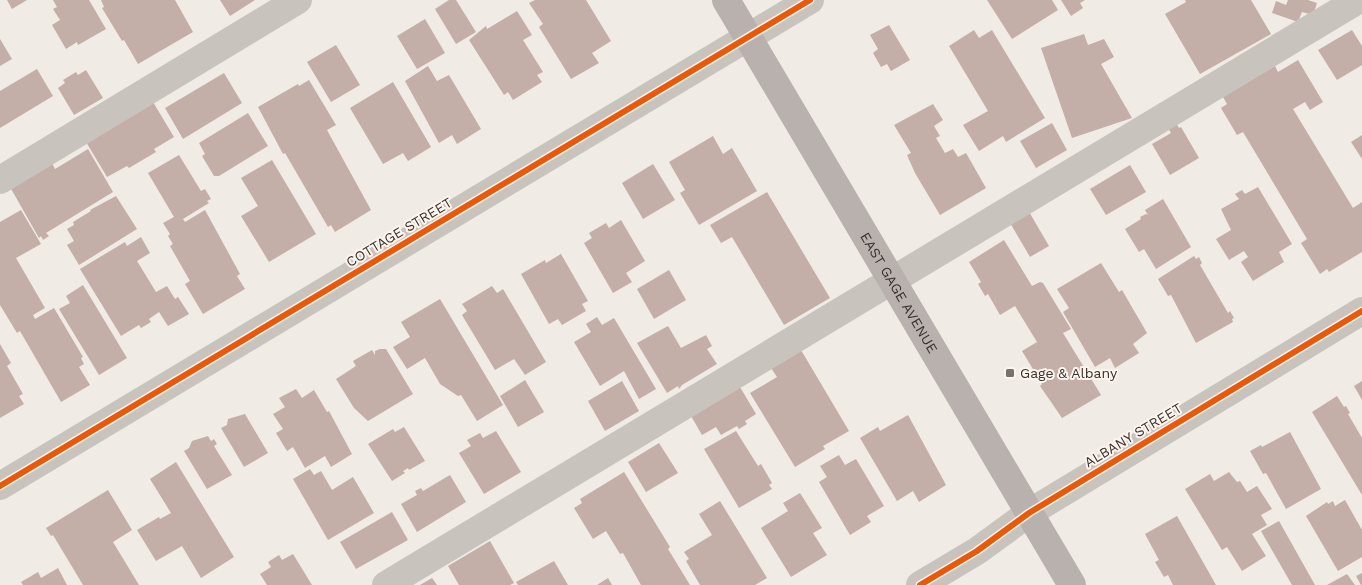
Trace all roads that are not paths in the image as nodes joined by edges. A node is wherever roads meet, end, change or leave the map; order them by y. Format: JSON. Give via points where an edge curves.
{"nodes":[{"id":1,"x":298,"y":0,"type":"edge"},
{"id":2,"x":726,"y":0,"type":"edge"},
{"id":3,"x":810,"y":0,"type":"edge"},
{"id":4,"x":1358,"y":0,"type":"edge"},
{"id":5,"x":749,"y":37,"type":"junction"},
{"id":6,"x":0,"y":180,"type":"edge"},
{"id":7,"x":892,"y":281,"type":"junction"},
{"id":8,"x":1362,"y":311,"type":"edge"},
{"id":9,"x":0,"y":486,"type":"edge"},
{"id":10,"x":1029,"y":513,"type":"junction"},
{"id":11,"x":386,"y":585,"type":"edge"},
{"id":12,"x":920,"y":585,"type":"edge"},
{"id":13,"x":1072,"y":585,"type":"edge"}],
"edges":[{"from":1,"to":6,"type":"street"},
{"from":2,"to":5,"type":"main road","name":"EAST GAGE AVENUE"},
{"from":3,"to":5,"type":"street","name":"COTTAGE STREET"},
{"from":4,"to":7,"type":"street"},
{"from":5,"to":7,"type":"main road","name":"EAST GAGE AVENUE"},
{"from":5,"to":9,"type":"street","name":"COTTAGE STREET"},
{"from":7,"to":10,"type":"main road","name":"EAST GAGE AVENUE"},
{"from":7,"to":11,"type":"street"},
{"from":8,"to":10,"type":"street","name":"ALBANY STREET"},
{"from":10,"to":12,"type":"street","name":"ALBANY STREET","via":[[977,551]]},
{"from":10,"to":13,"type":"main road","name":"EAST GAGE AVENUE"}]}
